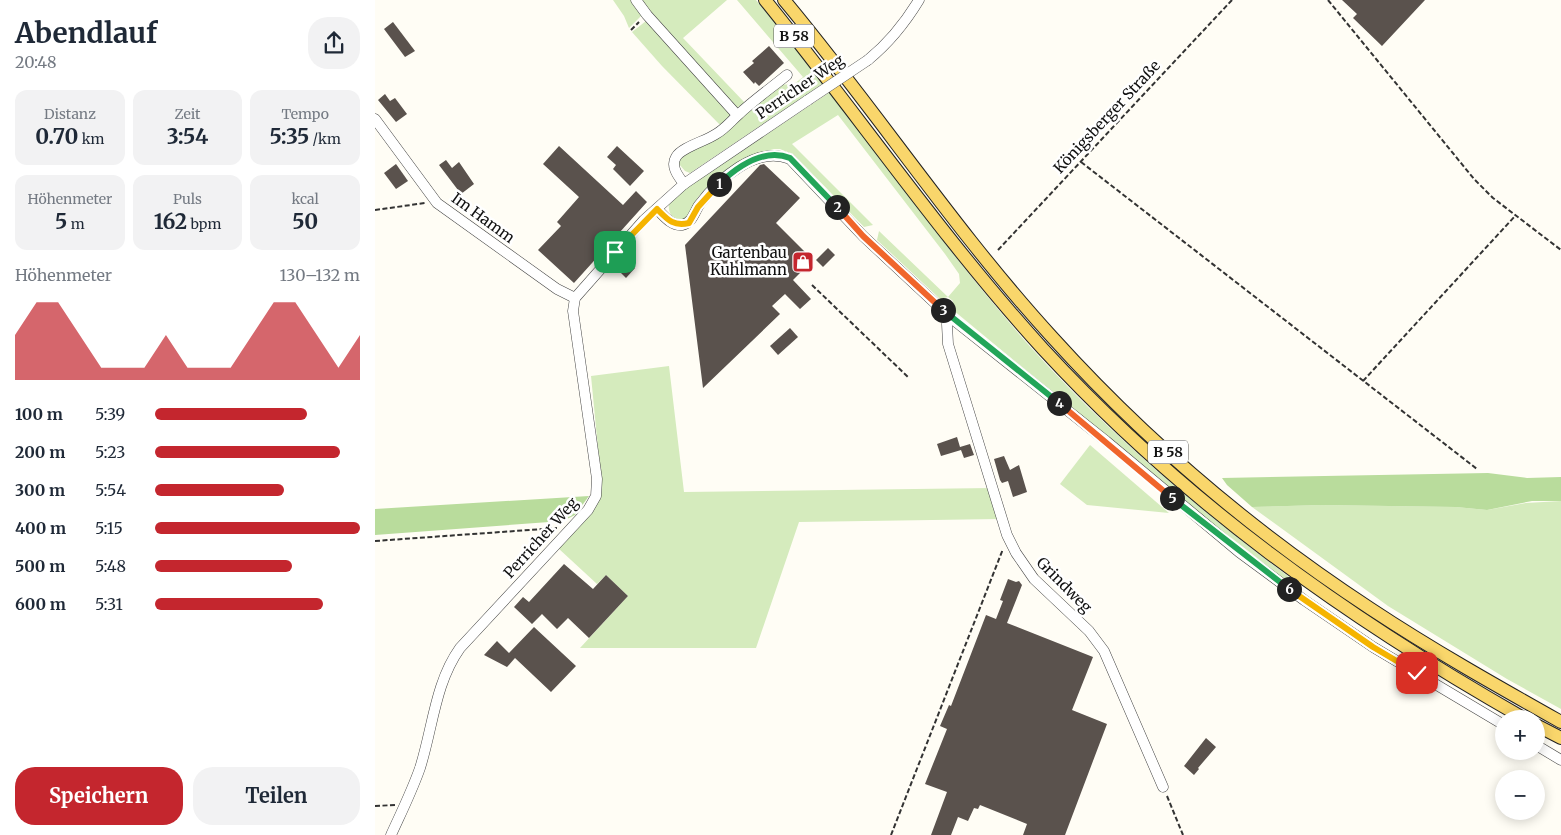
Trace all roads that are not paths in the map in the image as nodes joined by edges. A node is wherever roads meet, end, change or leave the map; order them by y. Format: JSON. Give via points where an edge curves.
{"nodes":[{"id":1,"x":636,"y":0,"type":"edge"},
{"id":2,"x":765,"y":0,"type":"edge"},
{"id":3,"x":784,"y":0,"type":"edge"},
{"id":4,"x":919,"y":0,"type":"edge"},
{"id":5,"x":787,"y":75,"type":"dead end"},
{"id":6,"x":737,"y":115,"type":"junction"},
{"id":7,"x":375,"y":119,"type":"edge"},
{"id":8,"x":684,"y":184,"type":"junction"},
{"id":9,"x":657,"y":209,"type":"junction"},
{"id":10,"x":575,"y":298,"type":"junction"},
{"id":11,"x":951,"y":318,"type":"junction"},
{"id":12,"x":1510,"y":710,"type":"edge"},
{"id":13,"x":1495,"y":720,"type":"edge"},
{"id":14,"x":1561,"y":722,"type":"edge"},
{"id":15,"x":1545,"y":730,"type":"edge"},
{"id":16,"x":1561,"y":738,"type":"edge"},
{"id":17,"x":1545,"y":750,"type":"edge"},
{"id":18,"x":1561,"y":760,"type":"edge"},
{"id":19,"x":1163,"y":787,"type":"road end"},
{"id":20,"x":391,"y":835,"type":"edge"}],
"edges":[{"from":1,"to":6,"type":"street","name":"Perricher Weg"},
{"from":2,"to":12,"type":"main road","number":"B 58","via":[[971,265],[1043,348],[1108,415],[1201,499],[1285,566],[1397,643]]},
{"from":3,"to":14,"type":"main road","number":"B 58","via":[[993,270],[1053,338],[1157,442],[1208,488],[1340,588],[1444,656]]},
{"from":4,"to":8,"type":"street","name":"Perricher Weg","bridge":true,"via":[[891,39],[868,60]]},
{"from":5,"to":6,"type":"street","name":"Perricher Weg"},
{"from":6,"to":8,"type":"street","name":"Perricher Weg","via":[[724,129],[683,150],[676,157],[673,164]]},
{"from":7,"to":10,"type":"street","name":"Im Hamm","via":[[437,203],[557,289]]},
{"from":8,"to":9,"type":"street","name":"Perricher Weg"},
{"from":9,"to":10,"type":"street","name":"Perricher Weg"},
{"from":9,"to":11,"type":"street","via":[[671,222],[689,223],[698,207],[723,180],[758,158],[780,154],[790,158],[863,236]]},
{"from":10,"to":20,"type":"street","name":"Perricher Weg","via":[[573,311],[597,479],[596,496],[588,510],[451,660],[419,769]]},
{"from":11,"to":13,"type":"street","via":[[1271,576],[1373,647]]},
{"from":11,"to":19,"type":"street","name":"Grindweg","via":[[947,324],[948,344],[1007,535],[1034,579],[1104,651]]},
{"from":15,"to":16,"type":"main road"},
{"from":17,"to":18,"type":"street"}]}
